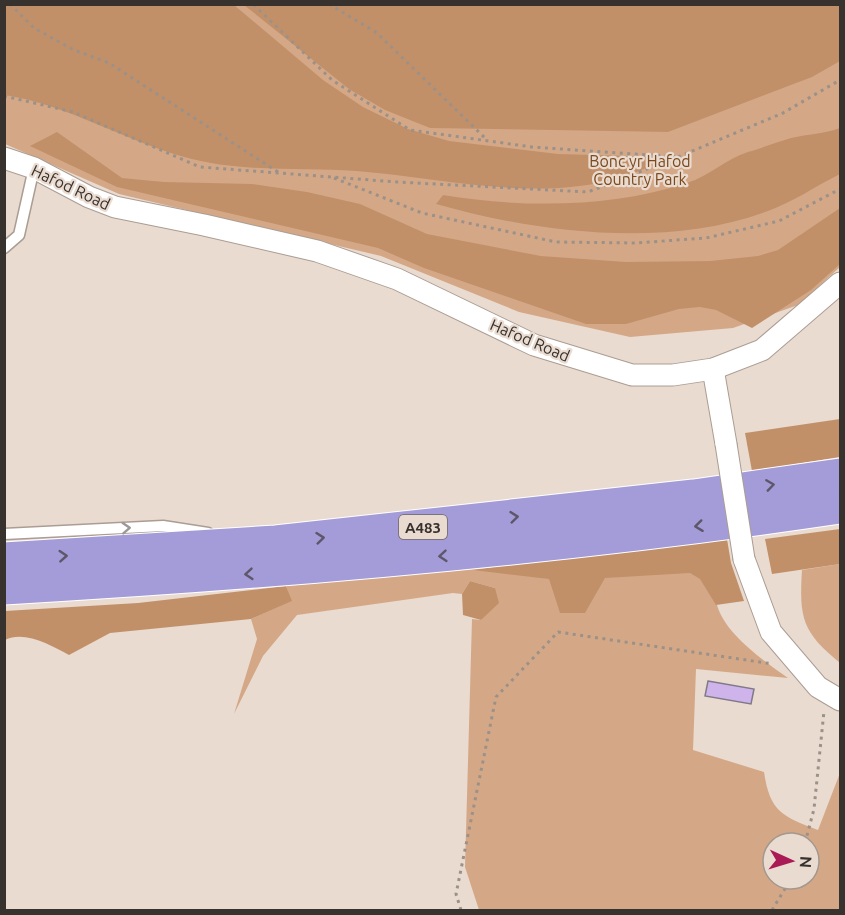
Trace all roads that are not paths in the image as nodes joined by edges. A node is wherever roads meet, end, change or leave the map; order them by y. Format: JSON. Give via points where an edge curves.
{"nodes":[{"id":1,"x":4,"y":158,"type":"edge"},
{"id":2,"x":34,"y":168,"type":"junction"},
{"id":3,"x":4,"y":248,"type":"edge"},
{"id":4,"x":840,"y":283,"type":"edge"},
{"id":5,"x":713,"y":369,"type":"junction"},
{"id":6,"x":840,"y":475,"type":"edge"},
{"id":7,"x":840,"y":507,"type":"edge"},
{"id":8,"x":4,"y":534,"type":"edge"},
{"id":9,"x":276,"y":542,"type":"junction"},
{"id":10,"x":4,"y":559,"type":"edge"},
{"id":11,"x":4,"y":588,"type":"edge"},
{"id":12,"x":833,"y":696,"type":"edge"}],
"edges":[{"from":1,"to":2,"type":"street","name":"Hafod Road"},
{"from":2,"to":3,"type":"lane","via":[[19,235]]},
{"from":2,"to":5,"type":"street","name":"Hafod Road","via":[[115,207],[317,251],[377,272],[534,345],[584,362],[632,375],[673,375]]},
{"from":4,"to":5,"type":"street","name":"Hafod Road","via":[[762,350]]},
{"from":5,"to":12,"type":"street","bridge":true,"via":[[744,559],[771,632],[818,687]]},
{"from":9,"to":6,"type":"highway","number":"A483","one_way":true,"via":[[683,498]]},
{"from":7,"to":11,"type":"highway","number":"A483","one_way":true,"via":[[528,548],[234,575]]},
{"from":8,"to":9,"type":"lane","one_way":true,"via":[[163,526]]},
{"from":10,"to":9,"type":"highway","number":"A483","one_way":true}]}
